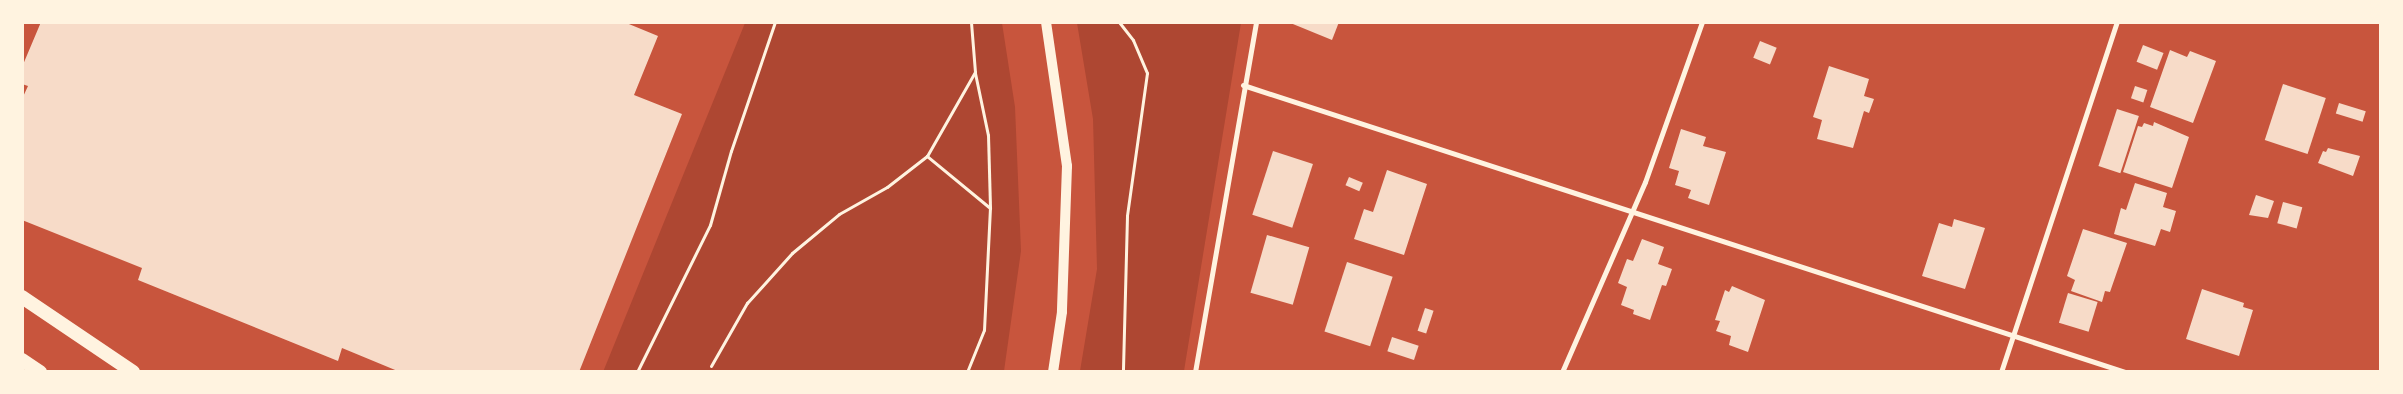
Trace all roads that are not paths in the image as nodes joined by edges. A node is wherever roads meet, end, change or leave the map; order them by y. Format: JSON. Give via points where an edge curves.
{"nodes":[{"id":1,"x":1046,"y":22,"type":"edge"},
{"id":2,"x":1256,"y":22,"type":"edge"},
{"id":3,"x":1702,"y":22,"type":"edge"},
{"id":4,"x":2117,"y":22,"type":"edge"},
{"id":5,"x":1243,"y":85,"type":"junction"},
{"id":6,"x":1633,"y":212,"type":"junction"},
{"id":7,"x":22,"y":297,"type":"edge"},
{"id":8,"x":2013,"y":334,"type":"junction"},
{"id":9,"x":22,"y":360,"type":"edge"},
{"id":10,"x":40,"y":372,"type":"edge"},
{"id":11,"x":134,"y":372,"type":"edge"},
{"id":12,"x":1054,"y":372,"type":"edge"},
{"id":13,"x":1194,"y":372,"type":"edge"},
{"id":14,"x":1562,"y":372,"type":"edge"},
{"id":15,"x":2001,"y":372,"type":"edge"},
{"id":16,"x":2125,"y":372,"type":"edge"}],
"edges":[{"from":1,"to":12,"type":"main road","via":[[1067,166],[1062,312]]},
{"from":2,"to":5,"type":"street"},
{"from":3,"to":6,"type":"street"},
{"from":4,"to":8,"type":"street"},
{"from":5,"to":6,"type":"street"},
{"from":5,"to":13,"type":"street"},
{"from":6,"to":8,"type":"street"},
{"from":6,"to":14,"type":"street"},
{"from":7,"to":11,"type":"highway"},
{"from":8,"to":15,"type":"street"},
{"from":8,"to":16,"type":"street"},
{"from":9,"to":10,"type":"highway"}]}
